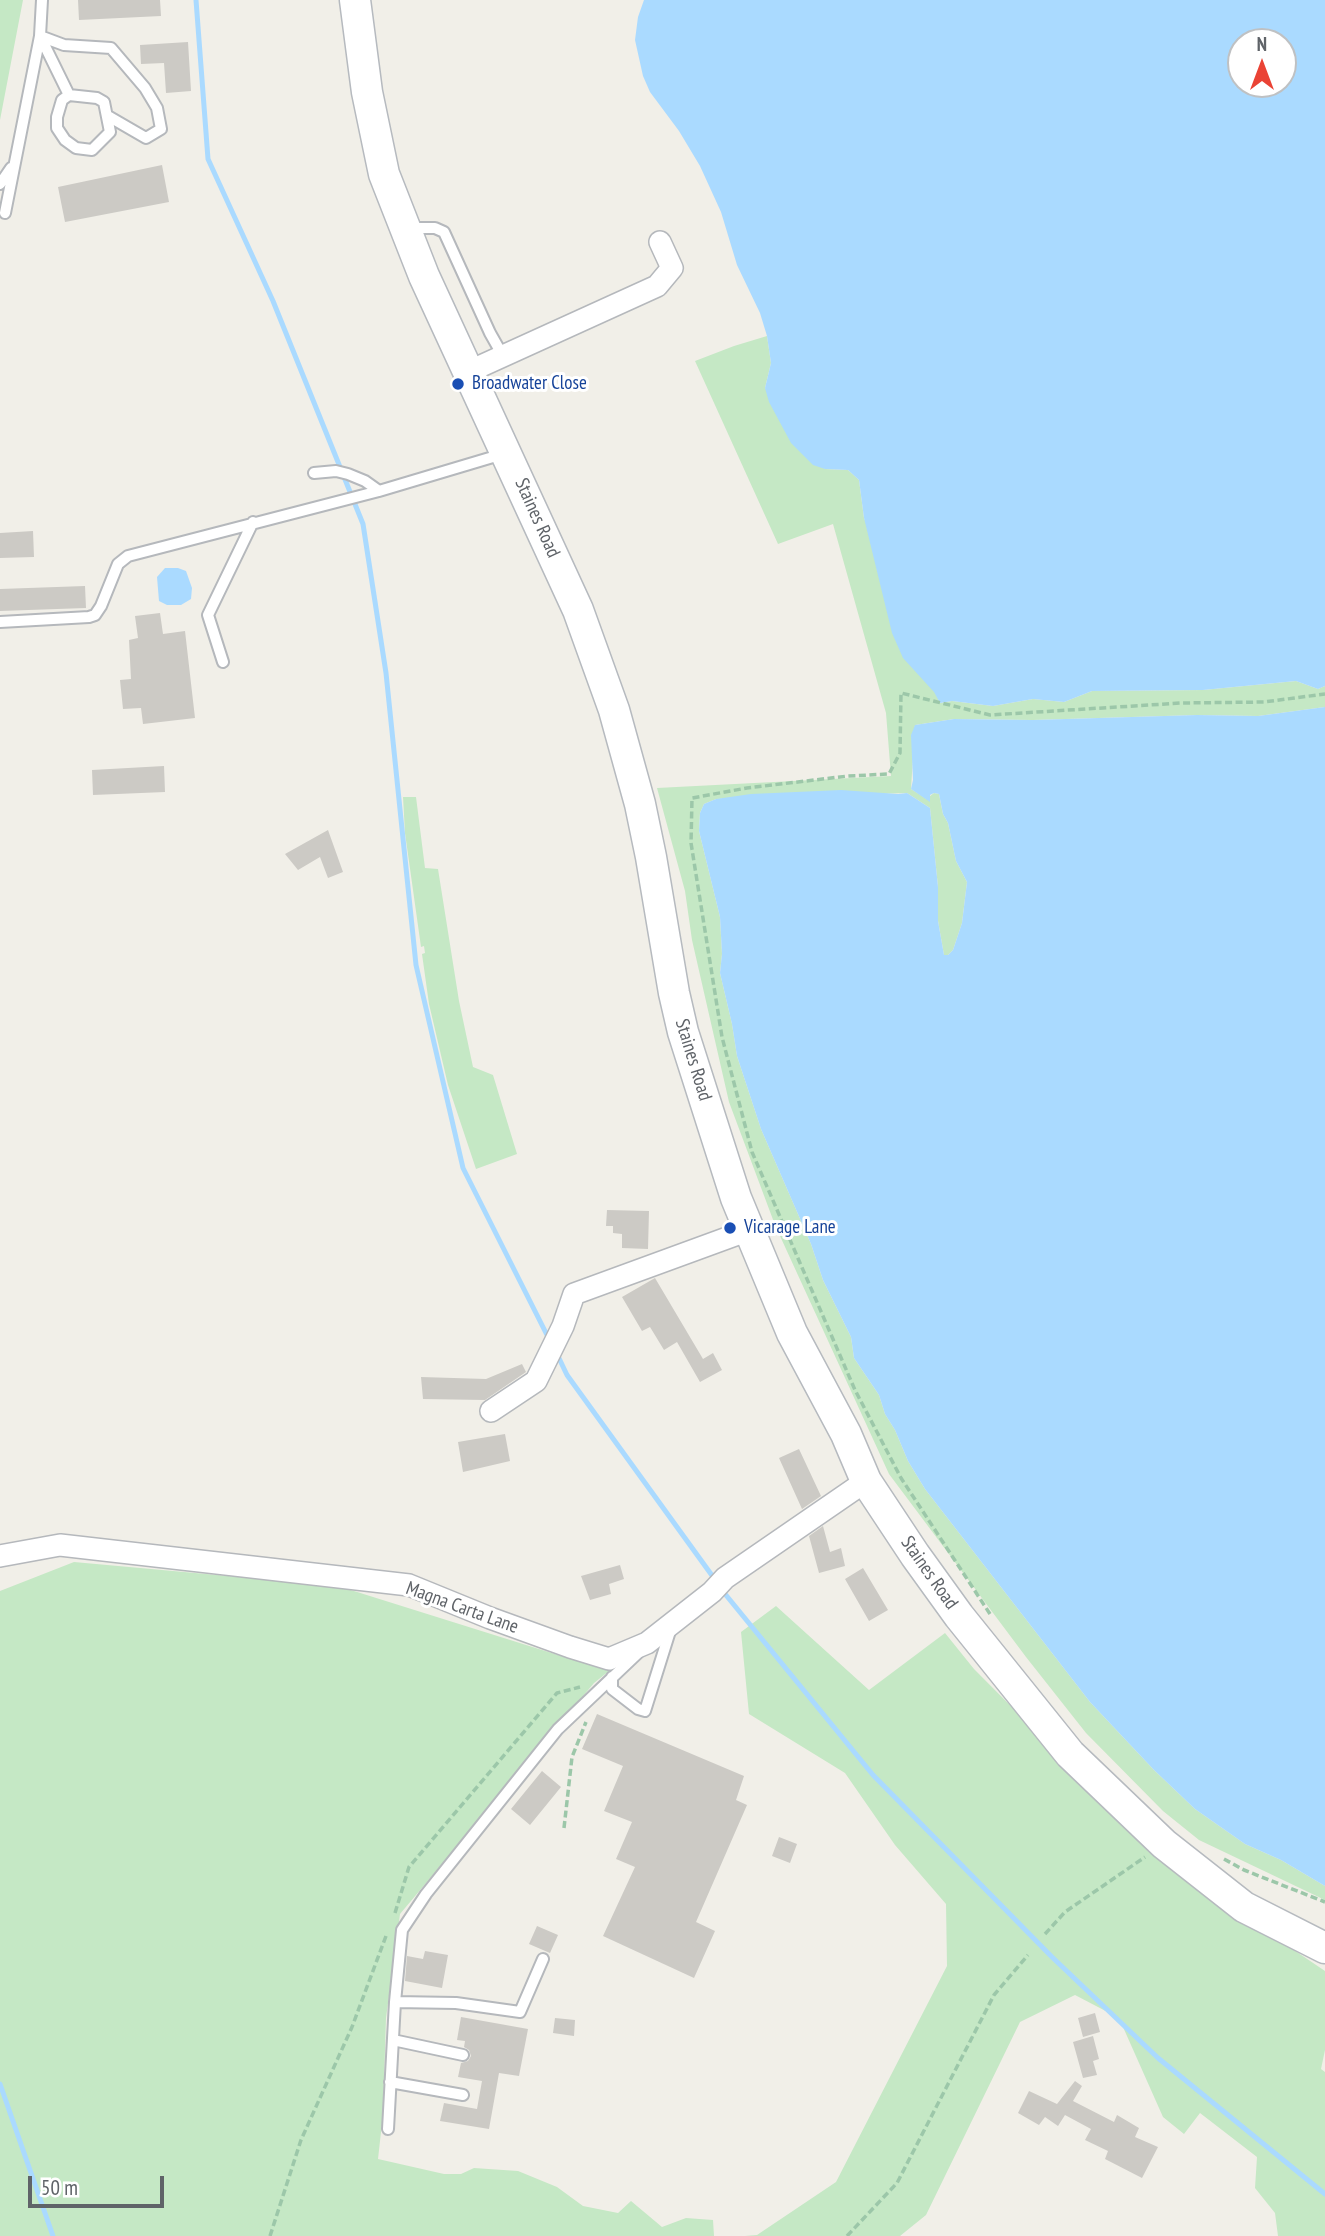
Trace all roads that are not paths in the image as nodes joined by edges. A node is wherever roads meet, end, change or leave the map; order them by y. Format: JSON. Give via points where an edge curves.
{"nodes":[{"id":1,"x":42,"y":0,"type":"edge"},
{"id":2,"x":355,"y":0,"type":"edge"},
{"id":3,"x":40,"y":36,"type":"junction"},
{"id":4,"x":69,"y":94,"type":"junction"},
{"id":5,"x":108,"y":116,"type":"junction"},
{"id":6,"x":15,"y":163,"type":"junction"},
{"id":7,"x":0,"y":184,"type":"edge"},
{"id":8,"x":5,"y":213,"type":"dead end"},
{"id":9,"x":405,"y":228,"type":"junction"},
{"id":10,"x":660,"y":242,"type":"dead end"},
{"id":11,"x":503,"y":356,"type":"junction"},
{"id":12,"x":470,"y":371,"type":"junction"},
{"id":13,"x":508,"y":452,"type":"junction"},
{"id":14,"x":314,"y":473,"type":"dead end"},
{"id":15,"x":379,"y":491,"type":"junction"},
{"id":16,"x":253,"y":522,"type":"junction"},
{"id":17,"x":0,"y":622,"type":"edge"},
{"id":18,"x":223,"y":663,"type":"dead end"},
{"id":19,"x":749,"y":1230,"type":"junction"},
{"id":20,"x":491,"y":1411,"type":"dead end"},
{"id":21,"x":866,"y":1480,"type":"junction"},
{"id":22,"x":0,"y":1556,"type":"edge"},
{"id":23,"x":673,"y":1622,"type":"junction"},
{"id":24,"x":647,"y":1643,"type":"junction"},
{"id":25,"x":612,"y":1677,"type":"junction"},
{"id":26,"x":1325,"y":1948,"type":"edge"},
{"id":27,"x":543,"y":1959,"type":"dead end"},
{"id":28,"x":395,"y":2002,"type":"junction"},
{"id":29,"x":393,"y":2040,"type":"junction"},
{"id":30,"x":463,"y":2055,"type":"dead end"},
{"id":31,"x":390,"y":2081,"type":"junction"},
{"id":32,"x":463,"y":2095,"type":"dead end"},
{"id":33,"x":388,"y":2129,"type":"dead end"}],
"edges":[{"from":1,"to":3,"type":"lane"},
{"from":2,"to":9,"type":"main road","name":"Staines Road","via":[[384,174]]},
{"from":3,"to":4,"type":"lane"},
{"from":3,"to":5,"type":"lane","via":[[64,45],[111,48],[151,98],[161,129],[146,138]]},
{"from":3,"to":6,"type":"lane"},
{"from":4,"to":5,"type":"lane","via":[[97,98],[104,102]]},
{"from":4,"to":5,"type":"lane","via":[[62,100],[57,128],[76,148],[92,150],[100,143],[110,132]]},
{"from":6,"to":7,"type":"lane"},
{"from":6,"to":8,"type":"lane"},
{"from":9,"to":11,"type":"lane","via":[[435,228],[444,233]]},
{"from":9,"to":12,"type":"main road","name":"Staines Road"},
{"from":10,"to":11,"type":"street","via":[[672,268],[657,286]]},
{"from":11,"to":12,"type":"street"},
{"from":12,"to":13,"type":"main road","name":"Staines Road"},
{"from":13,"to":15,"type":"lane"},
{"from":13,"to":19,"type":"main road","name":"Staines Road","via":[[578,610],[614,710],[646,831],[683,1032]]},
{"from":14,"to":15,"type":"lane","via":[[348,474]]},
{"from":15,"to":16,"type":"lane"},
{"from":16,"to":17,"type":"lane","via":[[123,558],[95,615]]},
{"from":16,"to":18,"type":"lane","via":[[208,615]]},
{"from":19,"to":20,"type":"street","via":[[574,1294],[536,1381]]},
{"from":19,"to":21,"type":"main road","name":"Staines Road","via":[[792,1333]]},
{"from":21,"to":23,"type":"street","name":"Magna Carta Lane"},
{"from":21,"to":26,"type":"main road","name":"Staines Road","via":[[959,1616],[1070,1754],[1164,1843],[1244,1907]]},
{"from":22,"to":24,"type":"street","name":"Magna Carta Lane","via":[[60,1545],[409,1585],[609,1659]]},
{"from":23,"to":24,"type":"street","name":"Magna Carta Lane"},
{"from":23,"to":25,"type":"lane","via":[[645,1711],[612,1689]]},
{"from":24,"to":25,"type":"lane"},
{"from":25,"to":28,"type":"lane","via":[[558,1730],[420,1903],[402,1930]]},
{"from":27,"to":28,"type":"lane","via":[[520,2012],[456,2003]]},
{"from":28,"to":29,"type":"lane"},
{"from":29,"to":30,"type":"lane"},
{"from":29,"to":31,"type":"lane"},
{"from":31,"to":32,"type":"lane"},
{"from":31,"to":33,"type":"lane"}]}
